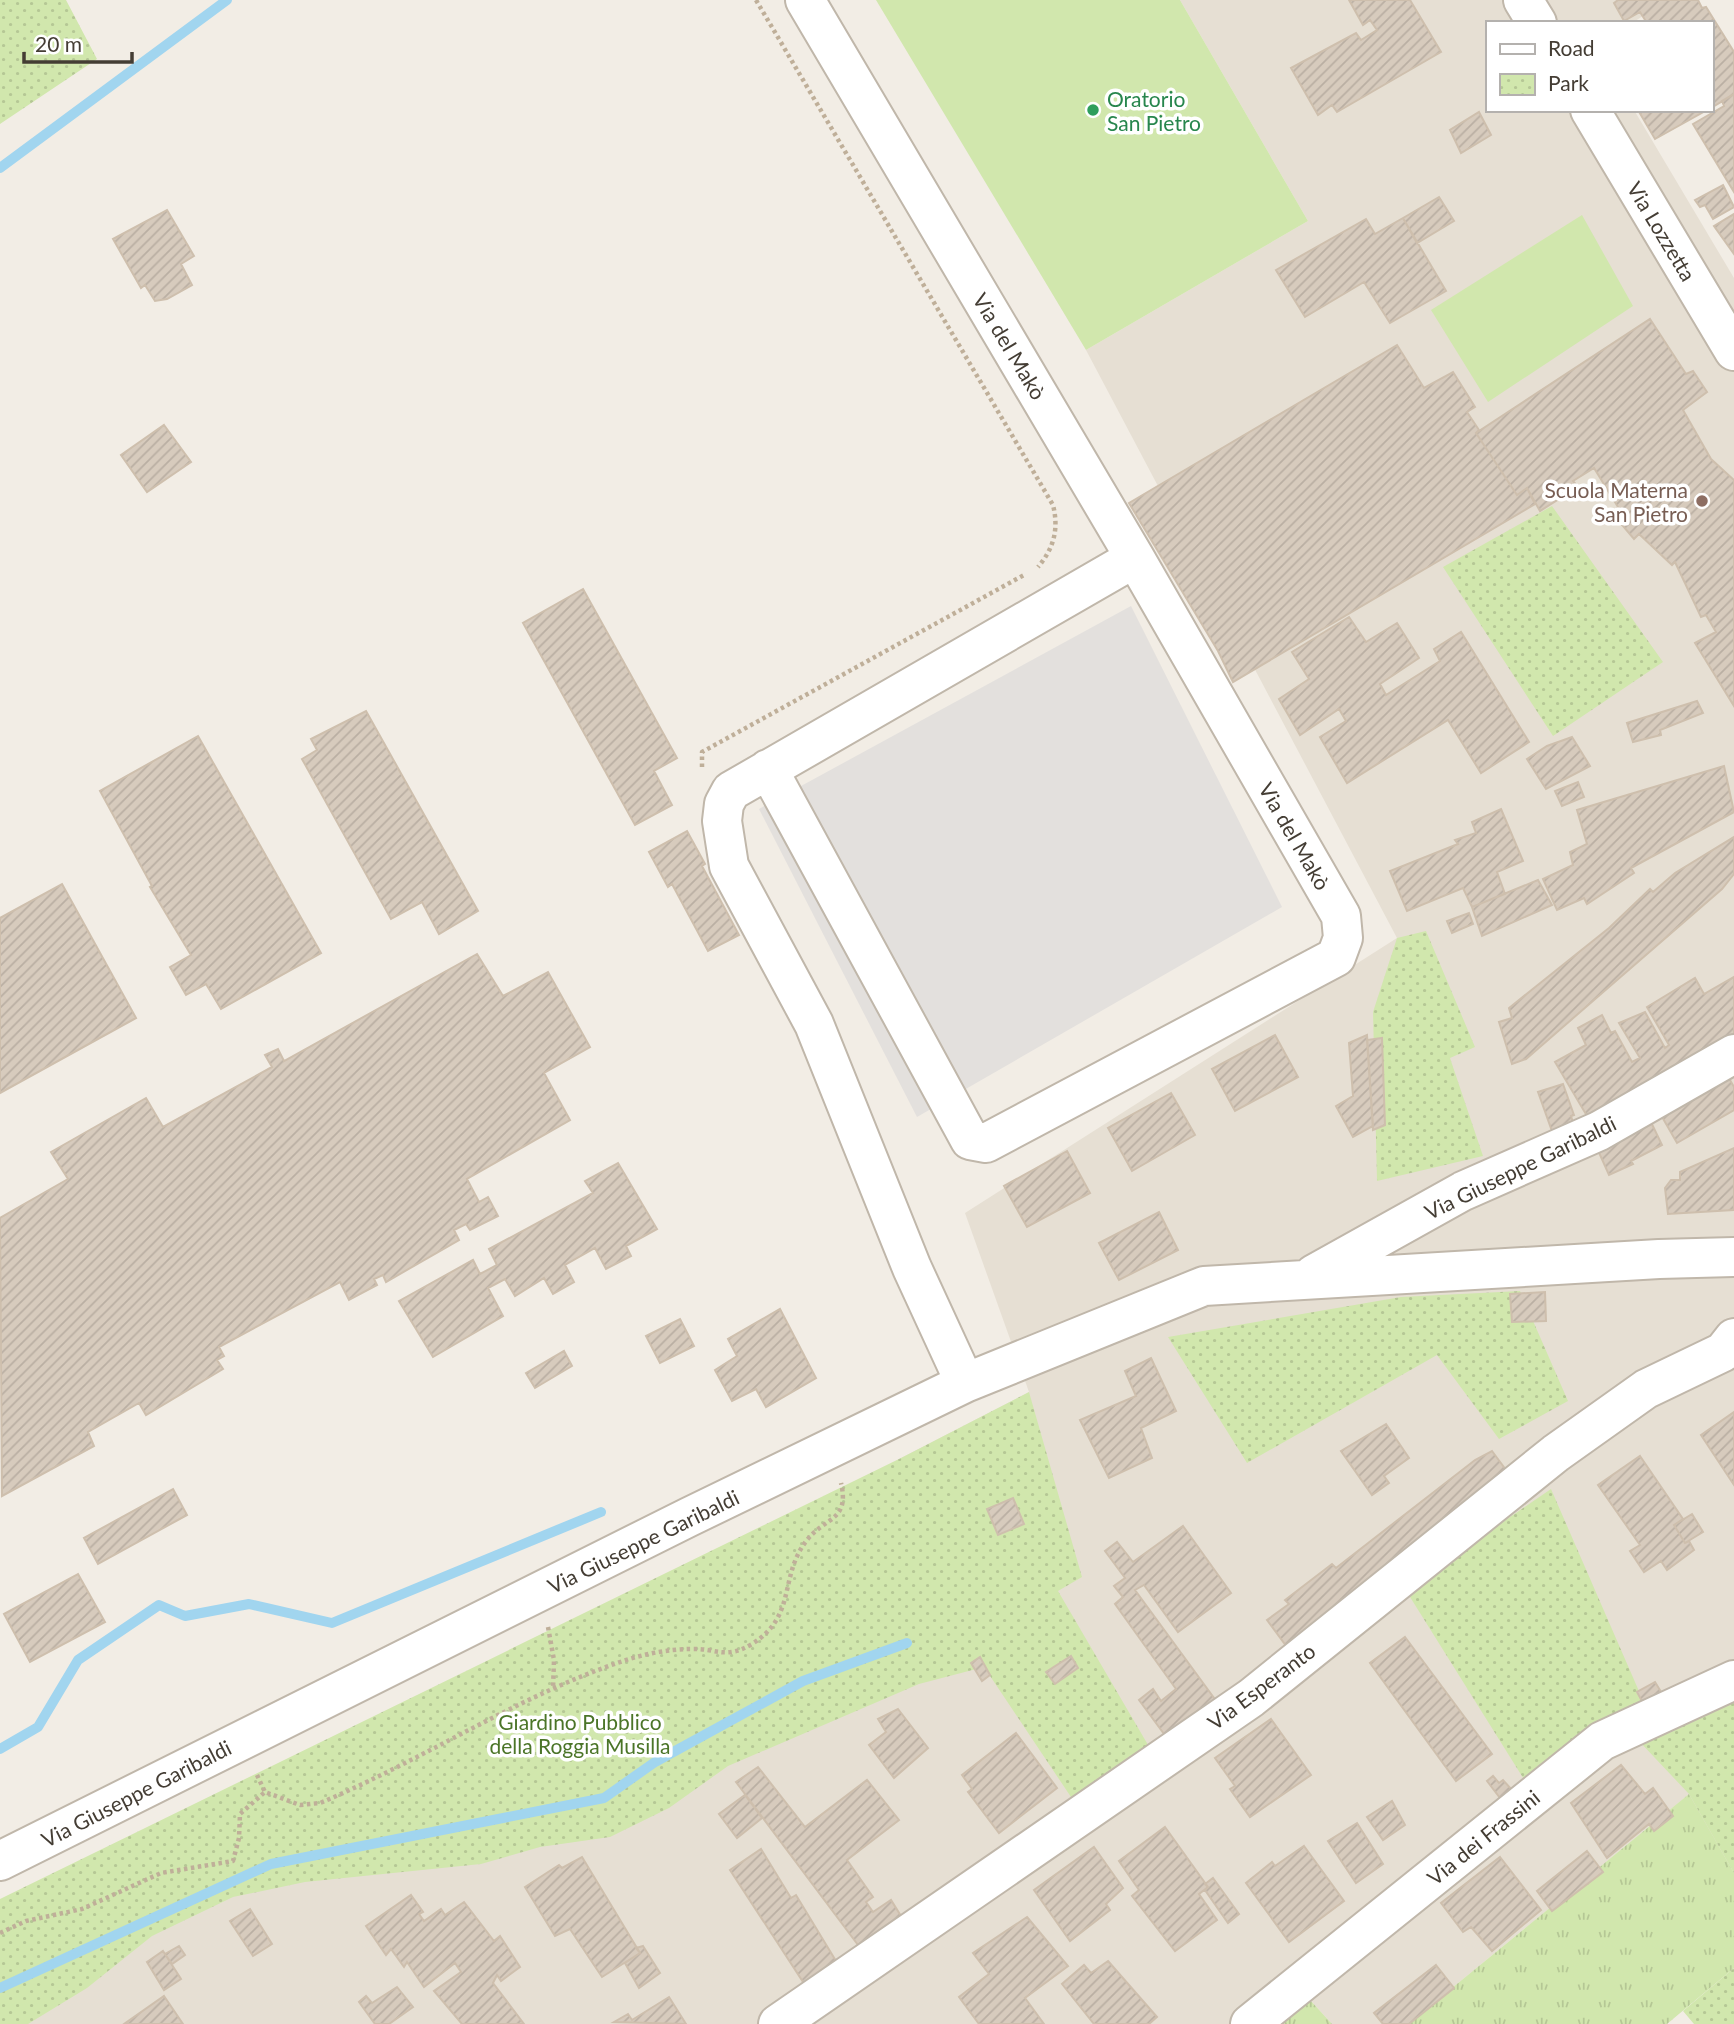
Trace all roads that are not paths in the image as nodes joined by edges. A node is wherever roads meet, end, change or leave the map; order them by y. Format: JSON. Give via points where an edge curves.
{"nodes":[{"id":1,"x":805,"y":0,"type":"edge"},
{"id":2,"x":1523,"y":0,"type":"edge"},
{"id":3,"x":1536,"y":21,"type":"edge"},
{"id":4,"x":1591,"y":112,"type":"edge"},
{"id":5,"x":1734,"y":351,"type":"edge"},
{"id":6,"x":1135,"y":558,"type":"junction"},
{"id":7,"x":768,"y":769,"type":"junction"},
{"id":8,"x":1734,"y":1054,"type":"edge"},
{"id":9,"x":1734,"y":1257,"type":"edge"},
{"id":10,"x":1306,"y":1279,"type":"junction"},
{"id":11,"x":1734,"y":1338,"type":"edge"},
{"id":12,"x":965,"y":1383,"type":"junction"},
{"id":13,"x":1734,"y":1681,"type":"edge"},
{"id":14,"x":0,"y":1861,"type":"edge"},
{"id":15,"x":778,"y":2024,"type":"edge"},
{"id":16,"x":1250,"y":2024,"type":"edge"}],
"edges":[{"from":1,"to":6,"type":"street","name":"Via del Makò"},
{"from":2,"to":3,"type":"street"},
{"from":4,"to":5,"type":"street","name":"Via Lozzetta"},
{"from":6,"to":7,"type":"street"},
{"from":6,"to":7,"type":"street","name":"Via del Makò","via":[[1340,916],[1343,938],[1336,957],[986,1143],[970,1140]]},
{"from":7,"to":12,"type":"street","via":[[731,791],[724,804],[729,866],[814,1024],[912,1268]]},
{"from":8,"to":10,"type":"street","name":"Via Giuseppe Garibaldi","via":[[1600,1131],[1462,1191]]},
{"from":9,"to":10,"type":"street","name":"Via Giuseppe Garibaldi"},
{"from":10,"to":12,"type":"street","name":"Via Giuseppe Garibaldi","via":[[1204,1286]]},
{"from":11,"to":15,"type":"street","name":"Via Esperanto","via":[[1723,1352],[1646,1390],[1556,1453],[1251,1698]]},
{"from":12,"to":14,"type":"street","name":"Via Giuseppe Garibaldi"},
{"from":13,"to":16,"type":"street","name":"Via dei Frassini","via":[[1602,1741]]}]}
